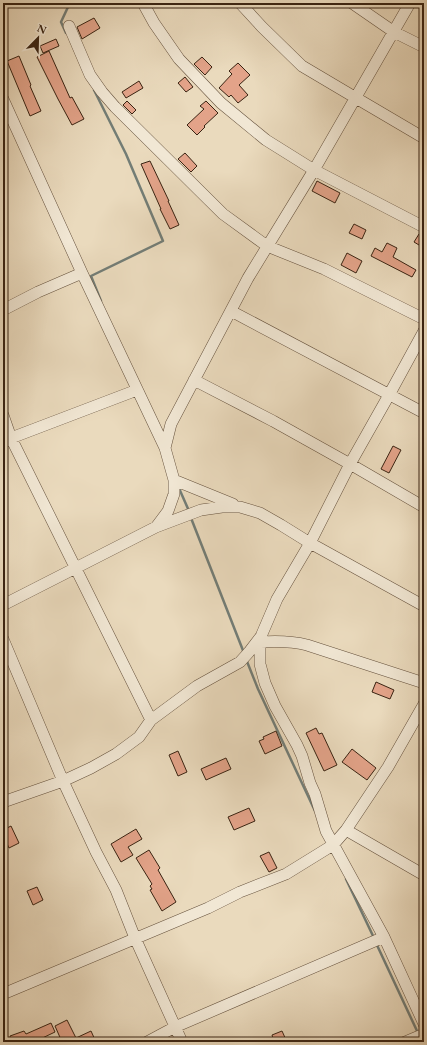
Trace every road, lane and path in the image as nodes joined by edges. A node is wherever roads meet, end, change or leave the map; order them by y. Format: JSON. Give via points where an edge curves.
{"nodes":[{"id":1,"x":143,"y":3,"type":"edge"},
{"id":2,"x":240,"y":3,"type":"edge"},
{"id":3,"x":352,"y":3,"type":"edge"},
{"id":4,"x":410,"y":3,"type":"edge"},
{"id":5,"x":69,"y":26,"type":"dead end"},
{"id":6,"x":394,"y":32,"type":"junction"},
{"id":7,"x":424,"y":47,"type":"edge"},
{"id":8,"x":356,"y":98,"type":"junction"},
{"id":9,"x":3,"y":99,"type":"edge"},
{"id":10,"x":424,"y":138,"type":"edge"},
{"id":11,"x":314,"y":170,"type":"junction"},
{"id":12,"x":424,"y":227,"type":"edge"},
{"id":13,"x":267,"y":246,"type":"junction"},
{"id":14,"x":82,"y":273,"type":"junction"},
{"id":15,"x":3,"y":310,"type":"edge"},
{"id":16,"x":231,"y":311,"type":"junction"},
{"id":17,"x":424,"y":319,"type":"edge"},
{"id":18,"x":424,"y":330,"type":"edge"},
{"id":19,"x":194,"y":380,"type":"junction"},
{"id":20,"x":137,"y":390,"type":"junction"},
{"id":21,"x":389,"y":395,"type":"junction"},
{"id":22,"x":424,"y":413,"type":"edge"},
{"id":23,"x":3,"y":415,"type":"edge"},
{"id":24,"x":7,"y":441,"type":"edge"},
{"id":25,"x":165,"y":448,"type":"junction"},
{"id":26,"x":350,"y":464,"type":"junction"},
{"id":27,"x":174,"y":480,"type":"junction"},
{"id":28,"x":240,"y":507,"type":"junction"},
{"id":29,"x":424,"y":507,"type":"edge"},
{"id":30,"x":156,"y":527,"type":"junction"},
{"id":31,"x":310,"y":543,"type":"junction"},
{"id":32,"x":76,"y":568,"type":"junction"},
{"id":33,"x":3,"y":605,"type":"edge"},
{"id":34,"x":424,"y":606,"type":"edge"},
{"id":35,"x":262,"y":638,"type":"junction"},
{"id":36,"x":3,"y":639,"type":"edge"},
{"id":37,"x":424,"y":683,"type":"edge"},
{"id":38,"x":424,"y":704,"type":"edge"},
{"id":39,"x":151,"y":720,"type":"junction"},
{"id":40,"x":63,"y":781,"type":"junction"},
{"id":41,"x":3,"y":802,"type":"edge"},
{"id":42,"x":346,"y":830,"type":"junction"},
{"id":43,"x":333,"y":844,"type":"junction"},
{"id":44,"x":424,"y":876,"type":"edge"},
{"id":45,"x":384,"y":937,"type":"junction"},
{"id":46,"x":135,"y":938,"type":"junction"},
{"id":47,"x":3,"y":994,"type":"edge"},
{"id":48,"x":424,"y":1024,"type":"edge"},
{"id":49,"x":175,"y":1027,"type":"junction"},
{"id":50,"x":424,"y":1034,"type":"edge"},
{"id":51,"x":147,"y":1042,"type":"edge"},
{"id":52,"x":182,"y":1042,"type":"edge"},
{"id":53,"x":405,"y":1042,"type":"edge"}],
"edges":[{"from":1,"to":11,"type":"street","via":[[178,59],[222,103],[266,140]]},
{"from":2,"to":8,"type":"street","via":[[302,66]]},
{"from":3,"to":6,"type":"street"},
{"from":4,"to":6,"type":"street"},
{"from":5,"to":13,"type":"street","via":[[90,75],[106,97],[222,214]]},
{"from":6,"to":7,"type":"street"},
{"from":6,"to":8,"type":"street"},
{"from":8,"to":10,"type":"street"},
{"from":8,"to":11,"type":"street"},
{"from":9,"to":14,"type":"street"},
{"from":11,"to":12,"type":"street"},
{"from":11,"to":13,"type":"street"},
{"from":13,"to":16,"type":"street"},
{"from":13,"to":17,"type":"street","via":[[324,269]]},
{"from":14,"to":15,"type":"street"},
{"from":14,"to":20,"type":"street"},
{"from":16,"to":19,"type":"street"},
{"from":16,"to":21,"type":"street"},
{"from":18,"to":21,"type":"street"},
{"from":19,"to":25,"type":"street","via":[[171,424]]},
{"from":19,"to":26,"type":"street"},
{"from":20,"to":24,"type":"street"},
{"from":20,"to":25,"type":"street"},
{"from":21,"to":22,"type":"street"},
{"from":21,"to":26,"type":"street"},
{"from":23,"to":24,"type":"street"},
{"from":24,"to":32,"type":"street"},
{"from":25,"to":27,"type":"street"},
{"from":26,"to":29,"type":"street"},
{"from":26,"to":31,"type":"street"},
{"from":27,"to":28,"type":"street"},
{"from":27,"to":30,"type":"street","via":[[174,494],[168,511]]},
{"from":28,"to":30,"type":"street","via":[[222,506],[201,510]]},
{"from":28,"to":31,"type":"street","via":[[260,513]]},
{"from":30,"to":32,"type":"street"},
{"from":31,"to":34,"type":"street"},
{"from":31,"to":35,"type":"street","via":[[277,598]]},
{"from":32,"to":33,"type":"street"},
{"from":32,"to":39,"type":"street"},
{"from":35,"to":37,"type":"street","via":[[307,644]]},
{"from":35,"to":39,"type":"street","via":[[240,662],[198,686]]},
{"from":35,"to":43,"type":"street","via":[[260,664],[265,683],[302,756],[326,831]]},
{"from":36,"to":40,"type":"street"},
{"from":38,"to":42,"type":"street","via":[[388,767]]},
{"from":39,"to":40,"type":"street","via":[[139,737],[116,754]]},
{"from":40,"to":41,"type":"street"},
{"from":40,"to":46,"type":"street","via":[[116,890]]},
{"from":42,"to":43,"type":"street"},
{"from":42,"to":44,"type":"street"},
{"from":43,"to":45,"type":"street"},
{"from":43,"to":46,"type":"street","via":[[286,874]]},
{"from":45,"to":48,"type":"street"},
{"from":45,"to":49,"type":"street"},
{"from":46,"to":47,"type":"street"},
{"from":46,"to":49,"type":"street"},
{"from":49,"to":51,"type":"street"},
{"from":49,"to":52,"type":"street"},
{"from":50,"to":53,"type":"street"}]}
